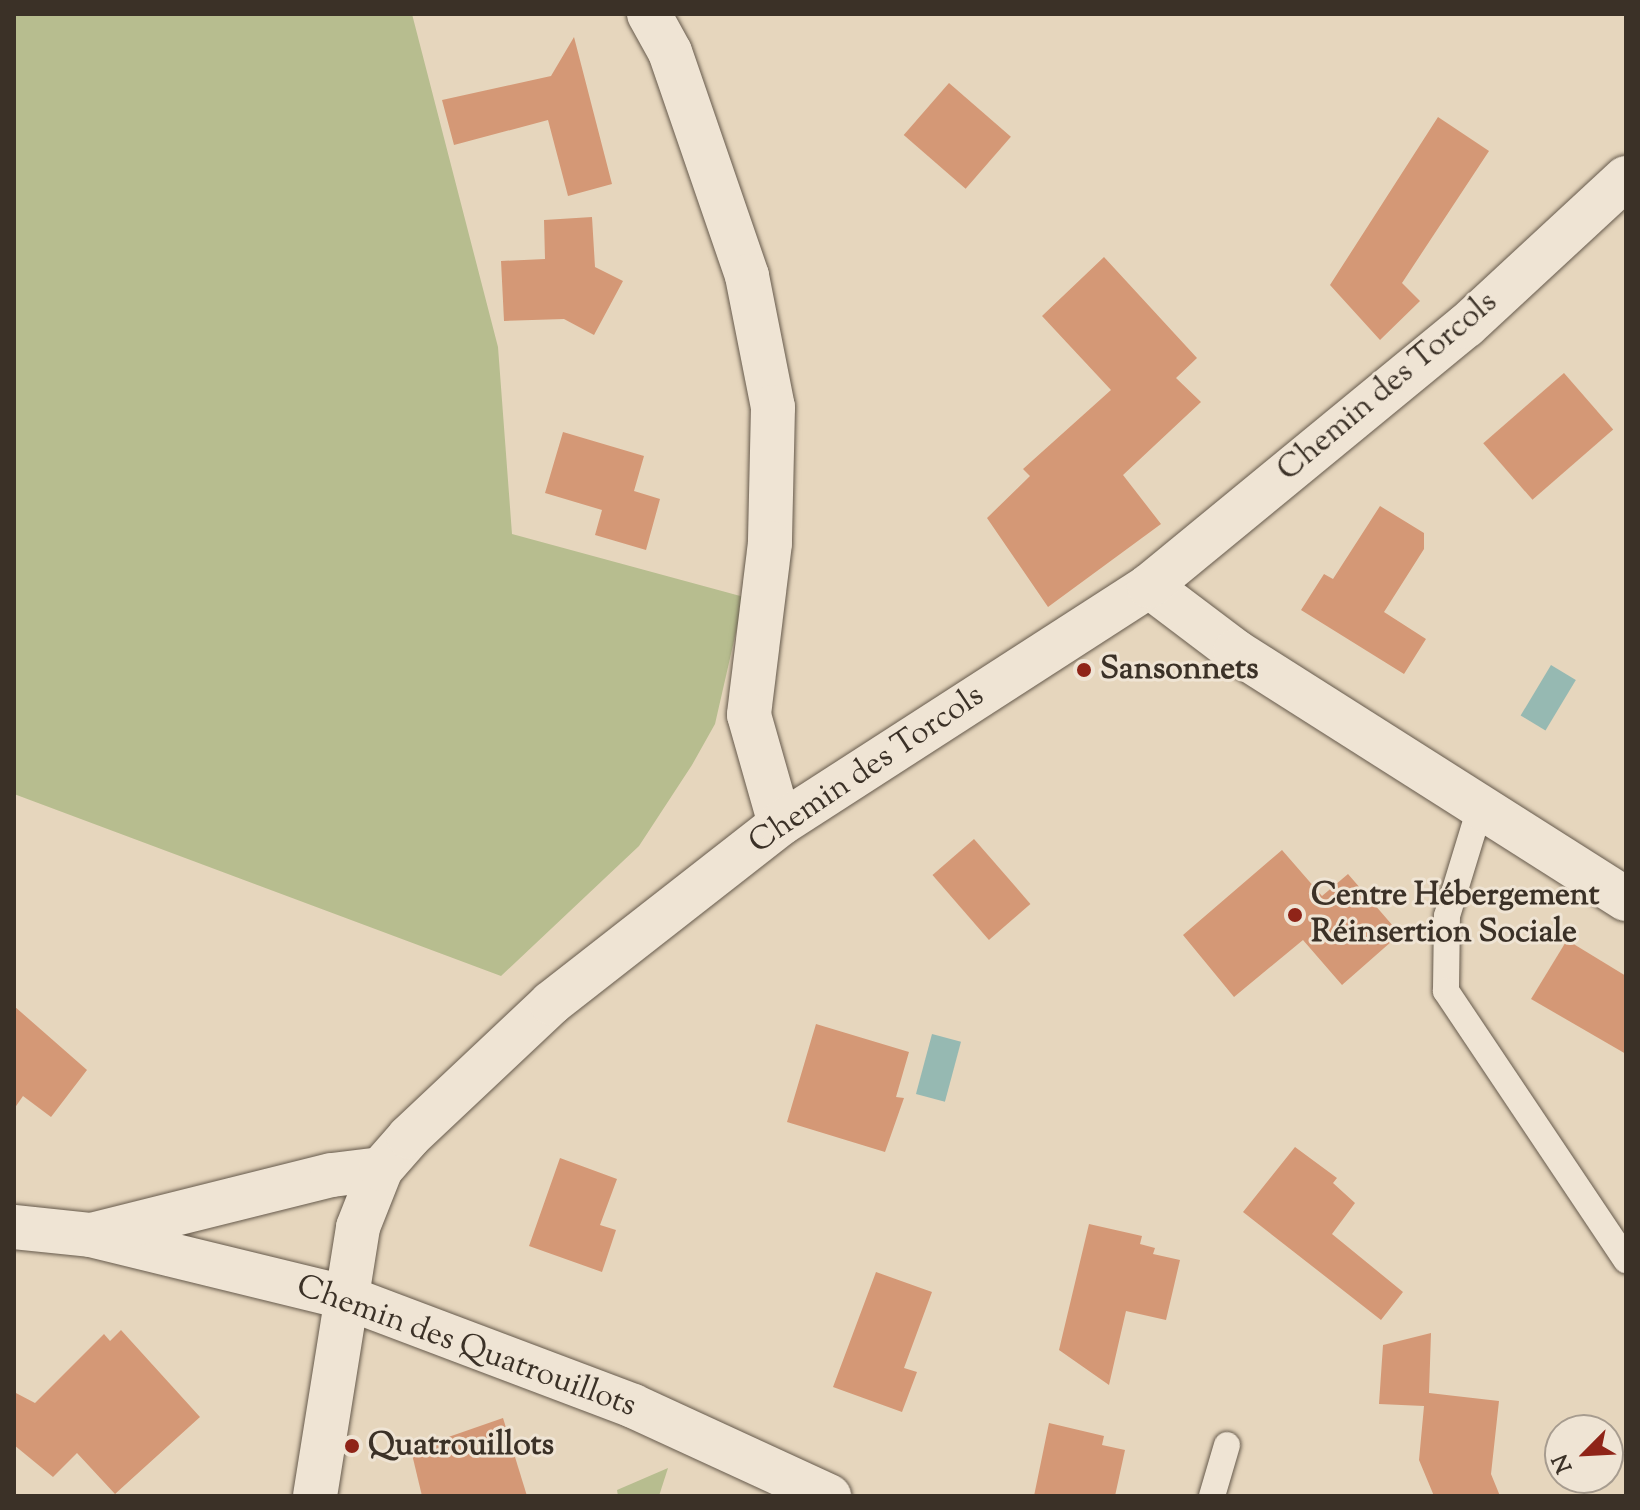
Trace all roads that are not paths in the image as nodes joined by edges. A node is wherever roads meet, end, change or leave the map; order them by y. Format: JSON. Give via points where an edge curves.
{"nodes":[{"id":1,"x":649,"y":14,"type":"edge"},
{"id":2,"x":1626,"y":178,"type":"edge"},
{"id":3,"x":1149,"y":586,"type":"junction"},
{"id":4,"x":1480,"y":808,"type":"junction"},
{"id":5,"x":780,"y":824,"type":"junction"},
{"id":6,"x":1626,"y":899,"type":"edge"},
{"id":7,"x":381,"y":1169,"type":"junction"},
{"id":8,"x":14,"y":1227,"type":"edge"},
{"id":9,"x":90,"y":1235,"type":"junction"},
{"id":10,"x":1626,"y":1260,"type":"edge"},
{"id":11,"x":345,"y":1297,"type":"junction"},
{"id":12,"x":1227,"y":1445,"type":"dead end"},
{"id":13,"x":315,"y":1496,"type":"edge"},
{"id":14,"x":829,"y":1496,"type":"edge"},
{"id":15,"x":1212,"y":1496,"type":"edge"}],
"edges":[{"from":1,"to":5,"type":"street","via":[[670,52],[747,276],[773,407],[770,543],[749,715]]},
{"from":2,"to":3,"type":"street","name":"Chemin des Torcols","via":[[1466,326]]},
{"from":3,"to":4,"type":"street","via":[[1235,651]]},
{"from":3,"to":5,"type":"street","name":"Chemin des Torcols"},
{"from":4,"to":6,"type":"street"},
{"from":4,"to":10,"type":"lane","via":[[1447,916],[1446,991]]},
{"from":5,"to":7,"type":"street","name":"Chemin des Torcols","via":[[551,1003]]},
{"from":7,"to":9,"type":"street","name":"Chemin des Quatrouillots","via":[[332,1175]]},
{"from":7,"to":11,"type":"street","name":"Chemin des Torcols","via":[[358,1227]]},
{"from":8,"to":9,"type":"street","name":"Chemin des Quatrouillots"},
{"from":9,"to":11,"type":"street","name":"Chemin des Quatrouillots"},
{"from":11,"to":13,"type":"street","name":"Chemin des Torcols"},
{"from":11,"to":14,"type":"street","name":"Chemin des Quatrouillots","via":[[633,1406]]},
{"from":12,"to":15,"type":"lane"}]}
